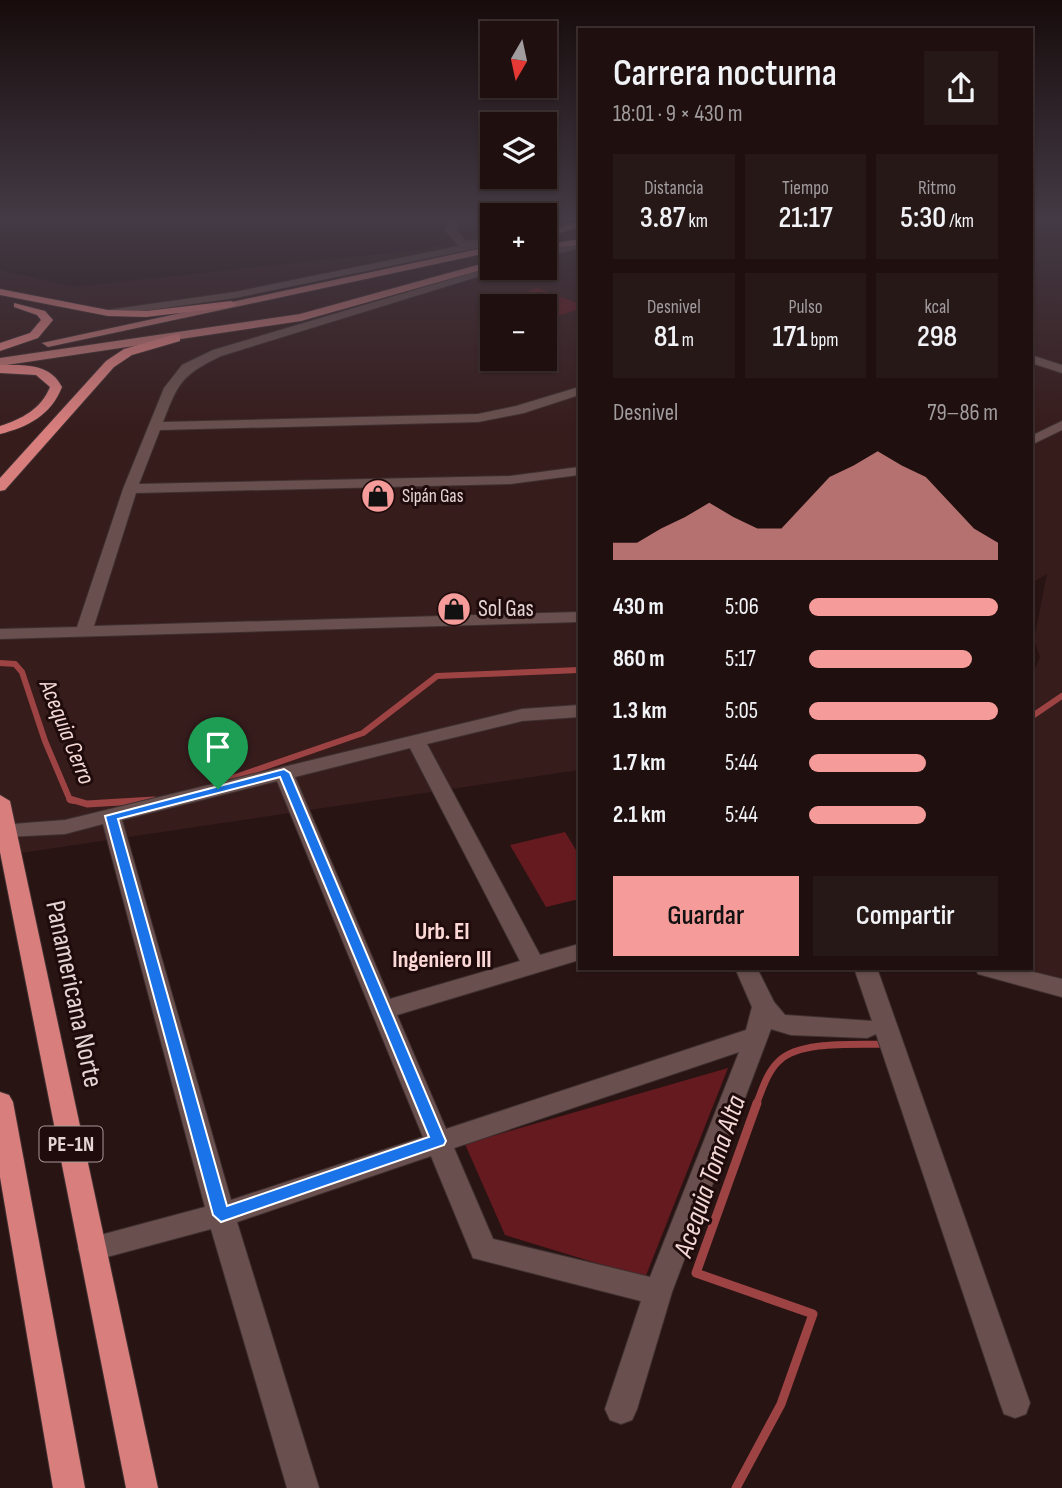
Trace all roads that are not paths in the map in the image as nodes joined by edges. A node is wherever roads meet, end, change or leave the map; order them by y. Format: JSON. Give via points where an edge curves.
{"nodes":[{"id":1,"x":270,"y":289,"type":"edge"},
{"id":2,"x":296,"y":289,"type":"edge"},
{"id":3,"x":324,"y":289,"type":"edge"},
{"id":4,"x":405,"y":289,"type":"edge"},
{"id":5,"x":408,"y":289,"type":"edge"},
{"id":6,"x":428,"y":289,"type":"edge"},
{"id":7,"x":300,"y":290,"type":"joint"},
{"id":8,"x":0,"y":292,"type":"edge"},
{"id":9,"x":236,"y":300,"type":"junction"},
{"id":10,"x":0,"y":302,"type":"edge"},
{"id":11,"x":181,"y":307,"type":"joint"},
{"id":12,"x":107,"y":313,"type":"joint"},
{"id":13,"x":277,"y":334,"type":"junction"},
{"id":14,"x":181,"y":337,"type":"junction"},
{"id":15,"x":1033,"y":346,"type":"edge"},
{"id":16,"x":0,"y":350,"type":"edge"},
{"id":17,"x":1060,"y":355,"type":"edge"},
{"id":18,"x":1036,"y":361,"type":"edge"},
{"id":19,"x":0,"y":362,"type":"edge"},
{"id":20,"x":0,"y":369,"type":"edge"},
{"id":21,"x":1062,"y":369,"type":"edge"},
{"id":22,"x":578,"y":391,"type":"edge"},
{"id":23,"x":565,"y":396,"type":"junction"},
{"id":24,"x":578,"y":402,"type":"edge"},
{"id":25,"x":1062,"y":425,"type":"edge"},
{"id":26,"x":154,"y":426,"type":"junction"},
{"id":27,"x":0,"y":430,"type":"edge"},
{"id":28,"x":1033,"y":441,"type":"edge"},
{"id":29,"x":578,"y":471,"type":"edge"},
{"id":30,"x":0,"y":487,"type":"edge"},
{"id":31,"x":130,"y":489,"type":"junction"},
{"id":32,"x":578,"y":617,"type":"edge"},
{"id":33,"x":84,"y":632,"type":"junction"},
{"id":34,"x":0,"y":634,"type":"edge"},
{"id":35,"x":578,"y":711,"type":"edge"},
{"id":36,"x":416,"y":741,"type":"junction"},
{"id":37,"x":284,"y":773,"type":"junction"},
{"id":38,"x":0,"y":801,"type":"edge"},
{"id":39,"x":111,"y":816,"type":"junction"},
{"id":40,"x":6,"y":830,"type":"junction"},
{"id":41,"x":578,"y":952,"type":"edge"},
{"id":42,"x":534,"y":965,"type":"junction"},
{"id":43,"x":747,"y":970,"type":"edge"},
{"id":44,"x":867,"y":970,"type":"edge"},
{"id":45,"x":994,"y":970,"type":"edge"},
{"id":46,"x":1062,"y":988,"type":"edge"},
{"id":47,"x":764,"y":1007,"type":"junction"},
{"id":48,"x":383,"y":1010,"type":"junction"},
{"id":49,"x":867,"y":1030,"type":"dead end"},
{"id":50,"x":757,"y":1036,"type":"junction"},
{"id":51,"x":0,"y":1102,"type":"edge"},
{"id":52,"x":439,"y":1141,"type":"junction"},
{"id":53,"x":221,"y":1215,"type":"junction"},
{"id":54,"x":92,"y":1249,"type":"junction"},
{"id":55,"x":658,"y":1292,"type":"junction"},
{"id":56,"x":1014,"y":1403,"type":"dead end"},
{"id":57,"x":621,"y":1409,"type":"dead end"},
{"id":58,"x":69,"y":1488,"type":"edge"},
{"id":59,"x":142,"y":1488,"type":"edge"},
{"id":60,"x":303,"y":1488,"type":"edge"}],
"edges":[{"from":1,"to":9,"type":"street"},
{"from":2,"to":7,"type":"street"},
{"from":3,"to":4,"type":"main road","via":[[316,296],[349,300]]},
{"from":5,"to":14,"type":"main road","via":[[301,317]]},
{"from":6,"to":13,"type":"street"},
{"from":7,"to":9,"type":"main road"},
{"from":8,"to":12,"type":"highway"},
{"from":9,"to":11,"type":"highway"},
{"from":9,"to":16,"type":"main road"},
{"from":10,"to":16,"type":"highway","via":[[41,313],[47,320],[40,331]]},
{"from":11,"to":12,"type":"street"},
{"from":13,"to":14,"type":"main road"},
{"from":13,"to":26,"type":"street","via":[[186,368],[170,388]]},
{"from":14,"to":19,"type":"main road"},
{"from":14,"to":30,"type":"highway","via":[[128,352],[110,364]]},
{"from":15,"to":17,"type":"street"},
{"from":17,"to":18,"type":"street"},
{"from":18,"to":21,"type":"street"},
{"from":20,"to":27,"type":"highway","via":[[40,372],[56,387],[39,412]]},
{"from":22,"to":23,"type":"street"},
{"from":23,"to":24,"type":"street"},
{"from":23,"to":26,"type":"street","via":[[500,415],[456,420]]},
{"from":25,"to":28,"type":"street"},
{"from":26,"to":31,"type":"street"},
{"from":29,"to":31,"type":"street","via":[[510,480]]},
{"from":31,"to":33,"type":"street"},
{"from":32,"to":33,"type":"street"},
{"from":33,"to":34,"type":"street"},
{"from":35,"to":36,"type":"street","via":[[522,715]]},
{"from":36,"to":37,"type":"street"},
{"from":36,"to":42,"type":"street"},
{"from":37,"to":39,"type":"street"},
{"from":37,"to":48,"type":"street"},
{"from":38,"to":40,"type":"highway","name":"Panamericana Norte","number":"PE-1N"},
{"from":39,"to":40,"type":"street","via":[[65,827]]},
{"from":39,"to":53,"type":"street"},
{"from":40,"to":54,"type":"highway","name":"Panamericana Norte","number":"PE-1N"},
{"from":41,"to":42,"type":"street"},
{"from":42,"to":48,"type":"street"},
{"from":43,"to":47,"type":"street"},
{"from":44,"to":56,"type":"street"},
{"from":45,"to":46,"type":"street"},
{"from":47,"to":49,"type":"street","via":[[775,1021],[791,1026]]},
{"from":47,"to":50,"type":"street"},
{"from":48,"to":52,"type":"street"},
{"from":50,"to":52,"type":"street"},
{"from":50,"to":55,"type":"street"},
{"from":51,"to":58,"type":"highway","number":"PE-1N"},
{"from":52,"to":53,"type":"street"},
{"from":52,"to":55,"type":"street","via":[[484,1249]]},
{"from":53,"to":54,"type":"street"},
{"from":53,"to":60,"type":"street"},
{"from":54,"to":59,"type":"highway","name":"Panamericana Norte","number":"PE-1N"},
{"from":55,"to":57,"type":"street"}]}
